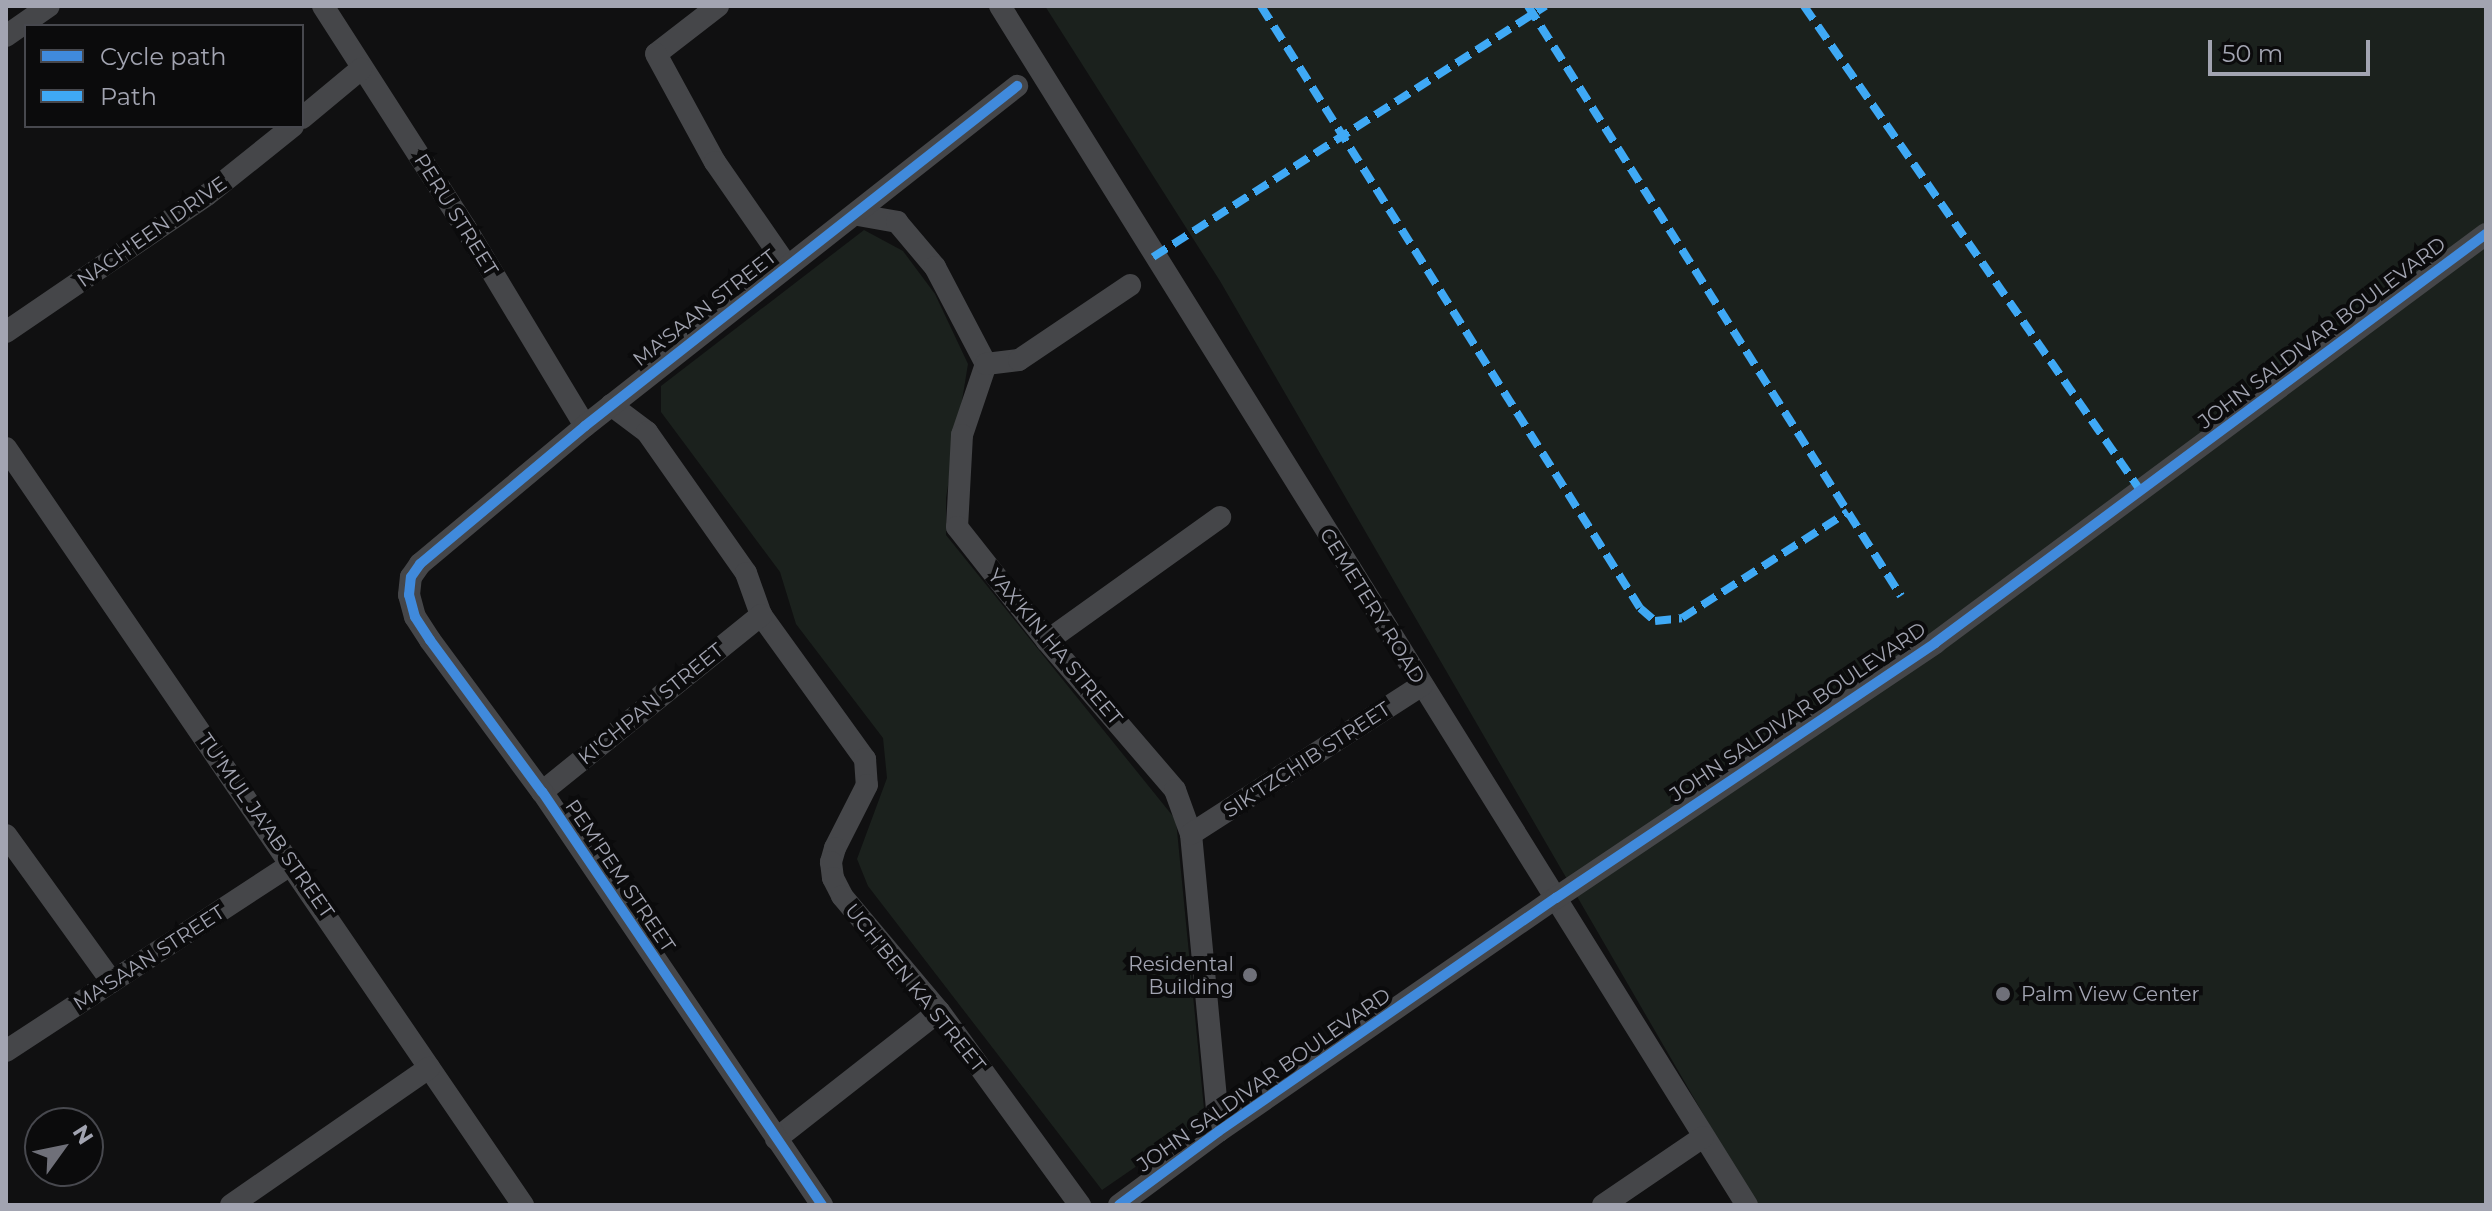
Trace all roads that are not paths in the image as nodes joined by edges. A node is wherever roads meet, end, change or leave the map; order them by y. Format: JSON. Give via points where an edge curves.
{"nodes":[{"id":1,"x":49,"y":6,"type":"edge"},
{"id":2,"x":718,"y":6,"type":"edge"},
{"id":3,"x":1000,"y":6,"type":"edge"},
{"id":4,"x":332,"y":10,"type":"edge"},
{"id":5,"x":6,"y":36,"type":"edge"},
{"id":6,"x":361,"y":69,"type":"junction"},
{"id":7,"x":1017,"y":86,"type":"dead end"},
{"id":8,"x":304,"y":116,"type":"edge"},
{"id":9,"x":290,"y":128,"type":"edge"},
{"id":10,"x":858,"y":215,"type":"junction"},
{"id":11,"x":2486,"y":234,"type":"edge"},
{"id":12,"x":787,"y":266,"type":"junction"},
{"id":13,"x":1130,"y":285,"type":"dead end"},
{"id":14,"x":6,"y":332,"type":"edge"},
{"id":15,"x":986,"y":364,"type":"junction"},
{"id":16,"x":611,"y":405,"type":"junction"},
{"id":17,"x":585,"y":426,"type":"junction"},
{"id":18,"x":6,"y":448,"type":"edge"},
{"id":19,"x":1220,"y":517,"type":"dead end"},
{"id":20,"x":420,"y":564,"type":"joint"},
{"id":21,"x":761,"y":615,"type":"junction"},
{"id":22,"x":1047,"y":641,"type":"junction"},
{"id":23,"x":1422,"y":685,"type":"junction"},
{"id":24,"x":542,"y":792,"type":"junction"},
{"id":25,"x":1191,"y":834,"type":"junction"},
{"id":26,"x":6,"y":835,"type":"edge"},
{"id":27,"x":292,"y":864,"type":"junction"},
{"id":28,"x":1556,"y":898,"type":"junction"},
{"id":29,"x":112,"y":982,"type":"junction"},
{"id":30,"x":939,"y":1011,"type":"junction"},
{"id":31,"x":6,"y":1051,"type":"edge"},
{"id":32,"x":429,"y":1068,"type":"junction"},
{"id":33,"x":1219,"y":1131,"type":"junction"},
{"id":34,"x":1703,"y":1137,"type":"junction"},
{"id":35,"x":776,"y":1139,"type":"junction"},
{"id":36,"x":231,"y":1205,"type":"edge"},
{"id":37,"x":523,"y":1205,"type":"edge"},
{"id":38,"x":822,"y":1205,"type":"edge"},
{"id":39,"x":1080,"y":1205,"type":"edge"},
{"id":40,"x":1119,"y":1205,"type":"edge"},
{"id":41,"x":1603,"y":1205,"type":"edge"},
{"id":42,"x":1747,"y":1205,"type":"edge"}],
"edges":[{"from":1,"to":5,"type":"street"},
{"from":2,"to":12,"type":"street","via":[[656,54],[715,162]]},
{"from":3,"to":23,"type":"street","name":"CEMETERY ROAD"},
{"from":4,"to":6,"type":"street","name":"PERU STREET"},
{"from":6,"to":8,"type":"street"},
{"from":6,"to":17,"type":"street","name":"PERU STREET","via":[[465,227]]},
{"from":7,"to":10,"type":"street","name":"MA'SAAN STREET"},
{"from":9,"to":14,"type":"street","name":"NACH'EEN DRIVE","via":[[195,204]]},
{"from":10,"to":12,"type":"street","name":"MA'SAAN STREET"},
{"from":10,"to":15,"type":"street","via":[[897,222],[935,267]]},
{"from":11,"to":28,"type":"street","name":"JOHN SALDIVAR BOULEVARD","via":[[1935,643]]},
{"from":12,"to":16,"type":"street","name":"MA'SAAN STREET"},
{"from":13,"to":15,"type":"street","via":[[1019,360]]},
{"from":15,"to":22,"type":"street","name":"YAX'KIN HA STREET","via":[[962,435],[957,527]]},
{"from":16,"to":17,"type":"street","name":"MA'SAAN STREET"},
{"from":16,"to":21,"type":"street","name":"UCH'BEN KA STREET","via":[[642,427],[656,445],[746,573]]},
{"from":17,"to":20,"type":"street","name":"MA'SAAN STREET"},
{"from":18,"to":27,"type":"street","name":"TU'MUL JA'AB STREET"},
{"from":19,"to":22,"type":"street"},
{"from":20,"to":24,"type":"street","name":"PEM'PEM STREET","via":[[411,577],[409,595],[415,617]]},
{"from":21,"to":24,"type":"street","name":"KI'CHPAN STREET"},
{"from":21,"to":30,"type":"street","name":"UCH'BEN KA STREET","via":[[865,759],[867,785],[835,848],[833,878],[863,923]]},
{"from":22,"to":25,"type":"street","name":"YAX'KIN HA STREET","via":[[1175,790]]},
{"from":23,"to":25,"type":"street","name":"SIK'TZCHIB STREET"},
{"from":23,"to":28,"type":"street","name":"CEMETERY ROAD"},
{"from":24,"to":35,"type":"street","name":"PEM'PEM STREET"},
{"from":25,"to":33,"type":"street","name":"YAX'KIN HA STREET"},
{"from":26,"to":29,"type":"street"},
{"from":27,"to":29,"type":"street","name":"MA'SAAN STREET"},
{"from":27,"to":32,"type":"street","name":"TU'MUL JA'AB STREET"},
{"from":28,"to":33,"type":"street","name":"JOHN SALDIVAR BOULEVARD"},
{"from":28,"to":34,"type":"street","name":"CEMETERY ROAD"},
{"from":29,"to":31,"type":"street","name":"MA'SAAN STREET"},
{"from":30,"to":35,"type":"street"},
{"from":30,"to":39,"type":"street","name":"UCH'BEN KA STREET"},
{"from":32,"to":36,"type":"street"},
{"from":32,"to":37,"type":"street","name":"TU'MUL JA'AB STREET"},
{"from":33,"to":40,"type":"street","name":"JOHN SALDIVAR BOULEVARD"},
{"from":34,"to":41,"type":"street"},
{"from":34,"to":42,"type":"street","name":"CEMETERY ROAD"},
{"from":35,"to":38,"type":"street","name":"PEM'PEM STREET"}]}
